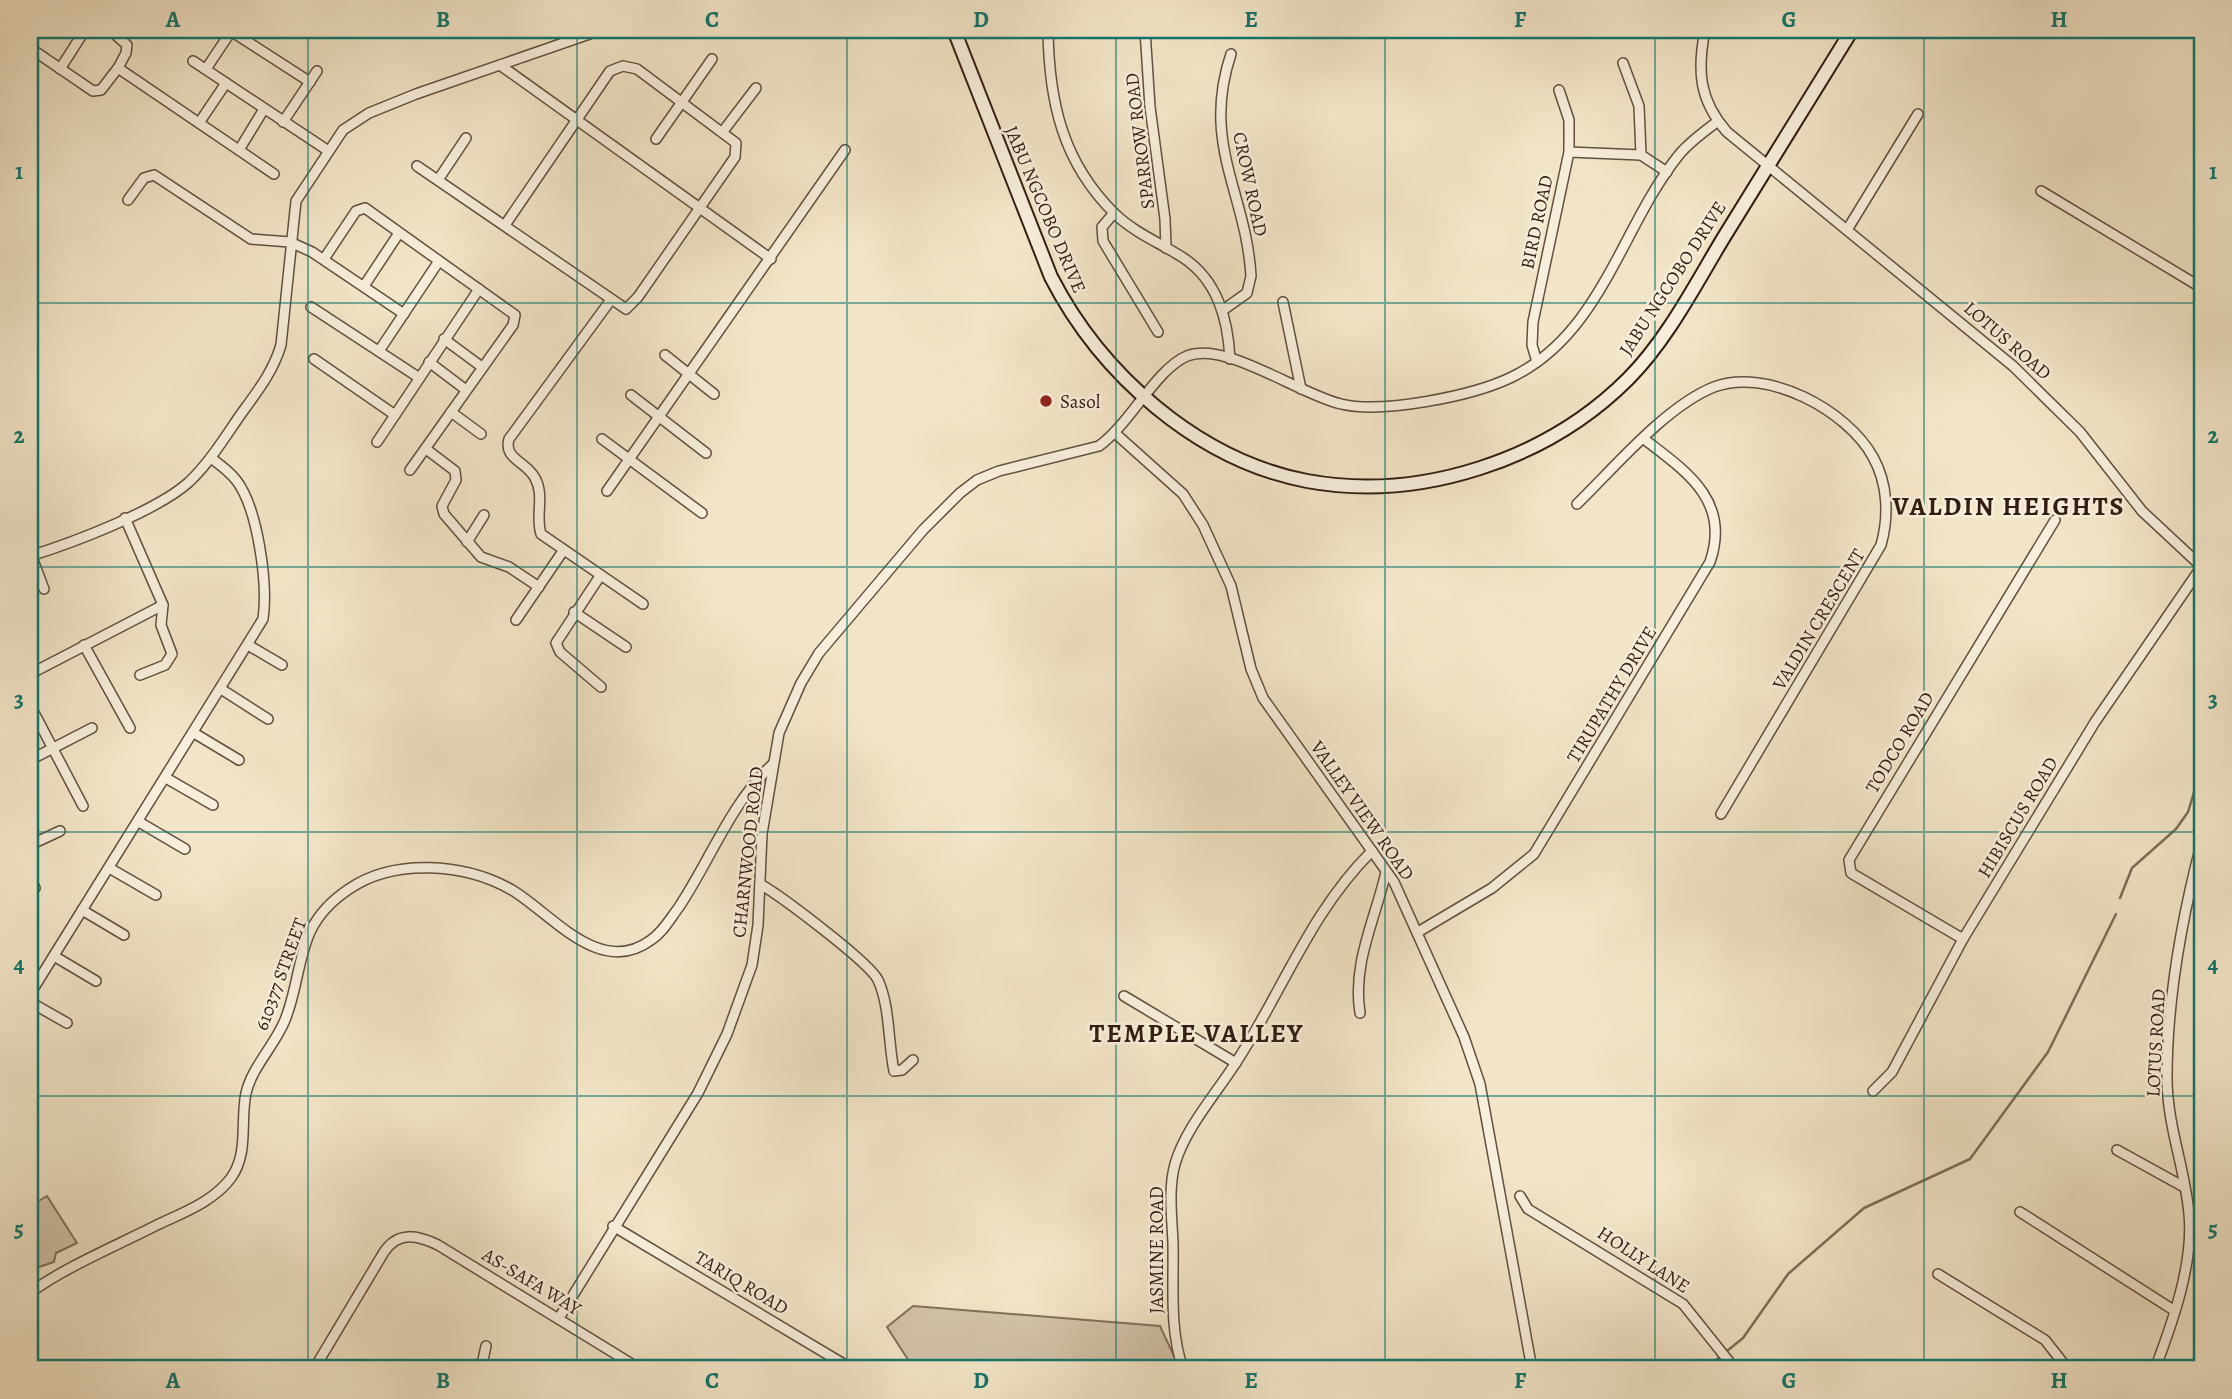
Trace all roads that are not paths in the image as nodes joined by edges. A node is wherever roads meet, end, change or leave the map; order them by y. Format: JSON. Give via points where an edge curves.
{"nodes":[{"id":1,"x":85,"y":30,"type":"edge"},
{"id":2,"x":110,"y":30,"type":"edge"},
{"id":3,"x":231,"y":30,"type":"edge"},
{"id":4,"x":601,"y":30,"type":"edge"},
{"id":5,"x":954,"y":30,"type":"edge"},
{"id":6,"x":1048,"y":30,"type":"edge"},
{"id":7,"x":1146,"y":30,"type":"edge"},
{"id":8,"x":1705,"y":30,"type":"edge"},
{"id":9,"x":1852,"y":30,"type":"edge"},
{"id":10,"x":30,"y":48,"type":"edge"},
{"id":11,"x":1231,"y":54,"type":"dead end"},
{"id":12,"x":712,"y":59,"type":"dead end"},
{"id":13,"x":193,"y":61,"type":"dead end"},
{"id":14,"x":1623,"y":63,"type":"dead end"},
{"id":15,"x":500,"y":65,"type":"junction"},
{"id":16,"x":118,"y":68,"type":"junction"},
{"id":17,"x":60,"y":69,"type":"junction"},
{"id":18,"x":206,"y":69,"type":"junction"},
{"id":19,"x":317,"y":71,"type":"dead end"},
{"id":20,"x":310,"y":82,"type":"junction"},
{"id":21,"x":226,"y":83,"type":"junction"},
{"id":22,"x":756,"y":88,"type":"dead end"},
{"id":23,"x":1559,"y":90,"type":"dead end"},
{"id":24,"x":683,"y":101,"type":"junction"},
{"id":25,"x":264,"y":109,"type":"junction"},
{"id":26,"x":1918,"y":114,"type":"dead end"},
{"id":27,"x":577,"y":118,"type":"junction"},
{"id":28,"x":1718,"y":121,"type":"junction"},
{"id":29,"x":198,"y":122,"type":"junction"},
{"id":30,"x":283,"y":122,"type":"junction"},
{"id":31,"x":724,"y":130,"type":"junction"},
{"id":32,"x":466,"y":138,"type":"dead end"},
{"id":33,"x":656,"y":139,"type":"dead end"},
{"id":34,"x":239,"y":150,"type":"junction"},
{"id":35,"x":327,"y":150,"type":"junction"},
{"id":36,"x":845,"y":150,"type":"dead end"},
{"id":37,"x":1569,"y":152,"type":"junction"},
{"id":38,"x":1641,"y":155,"type":"junction"},
{"id":39,"x":417,"y":166,"type":"dead end"},
{"id":40,"x":1766,"y":167,"type":"junction"},
{"id":41,"x":1667,"y":172,"type":"junction"},
{"id":42,"x":274,"y":174,"type":"dead end"},
{"id":43,"x":438,"y":180,"type":"junction"},
{"id":44,"x":2041,"y":191,"type":"dead end"},
{"id":45,"x":128,"y":200,"type":"dead end"},
{"id":46,"x":700,"y":207,"type":"junction"},
{"id":47,"x":1114,"y":213,"type":"junction"},
{"id":48,"x":505,"y":225,"type":"junction"},
{"id":49,"x":1847,"y":230,"type":"junction"},
{"id":50,"x":399,"y":233,"type":"junction"},
{"id":51,"x":290,"y":242,"type":"junction"},
{"id":52,"x":1166,"y":248,"type":"junction"},
{"id":53,"x":324,"y":259,"type":"junction"},
{"id":54,"x":771,"y":259,"type":"junction"},
{"id":55,"x":439,"y":261,"type":"junction"},
{"id":56,"x":364,"y":286,"type":"junction"},
{"id":57,"x":2202,"y":288,"type":"edge"},
{"id":58,"x":479,"y":289,"type":"junction"},
{"id":59,"x":610,"y":301,"type":"junction"},
{"id":60,"x":1283,"y":302,"type":"dead end"},
{"id":61,"x":311,"y":307,"type":"dead end"},
{"id":62,"x":1223,"y":310,"type":"junction"},
{"id":63,"x":404,"y":314,"type":"junction"},
{"id":64,"x":1158,"y":332,"type":"dead end"},
{"id":65,"x":444,"y":339,"type":"junction"},
{"id":66,"x":379,"y":351,"type":"junction"},
{"id":67,"x":665,"y":355,"type":"dead end"},
{"id":68,"x":314,"y":359,"type":"dead end"},
{"id":69,"x":1230,"y":359,"type":"junction"},
{"id":70,"x":429,"y":362,"type":"junction"},
{"id":71,"x":1536,"y":362,"type":"junction"},
{"id":72,"x":482,"y":367,"type":"junction"},
{"id":73,"x":689,"y":375,"type":"junction"},
{"id":74,"x":418,"y":377,"type":"junction"},
{"id":75,"x":1301,"y":389,"type":"junction"},
{"id":76,"x":466,"y":390,"type":"junction"},
{"id":77,"x":714,"y":394,"type":"dead end"},
{"id":78,"x":631,"y":395,"type":"dead end"},
{"id":79,"x":1145,"y":397,"type":"junction"},
{"id":80,"x":451,"y":412,"type":"junction"},
{"id":81,"x":394,"y":415,"type":"junction"},
{"id":82,"x":659,"y":417,"type":"junction"},
{"id":83,"x":481,"y":434,"type":"dead end"},
{"id":84,"x":1116,"y":434,"type":"junction"},
{"id":85,"x":602,"y":439,"type":"dead end"},
{"id":86,"x":1644,"y":439,"type":"junction"},
{"id":87,"x":377,"y":442,"type":"dead end"},
{"id":88,"x":426,"y":449,"type":"junction"},
{"id":89,"x":706,"y":453,"type":"dead end"},
{"id":90,"x":211,"y":458,"type":"junction"},
{"id":91,"x":628,"y":461,"type":"junction"},
{"id":92,"x":410,"y":470,"type":"dead end"},
{"id":93,"x":607,"y":491,"type":"dead end"},
{"id":94,"x":1577,"y":504,"type":"dead end"},
{"id":95,"x":702,"y":513,"type":"dead end"},
{"id":96,"x":484,"y":515,"type":"dead end"},
{"id":97,"x":125,"y":518,"type":"junction"},
{"id":98,"x":2055,"y":520,"type":"dead end"},
{"id":99,"x":467,"y":542,"type":"junction"},
{"id":100,"x":563,"y":551,"type":"junction"},
{"id":101,"x":30,"y":554,"type":"edge"},
{"id":102,"x":2202,"y":566,"type":"edge"},
{"id":103,"x":600,"y":576,"type":"junction"},
{"id":104,"x":539,"y":587,"type":"junction"},
{"id":105,"x":44,"y":589,"type":"dead end"},
{"id":106,"x":643,"y":604,"type":"dead end"},
{"id":107,"x":163,"y":605,"type":"junction"},
{"id":108,"x":575,"y":612,"type":"junction"},
{"id":109,"x":516,"y":620,"type":"dead end"},
{"id":110,"x":84,"y":645,"type":"junction"},
{"id":111,"x":248,"y":645,"type":"junction"},
{"id":112,"x":626,"y":648,"type":"dead end"},
{"id":113,"x":282,"y":665,"type":"dead end"},
{"id":114,"x":30,"y":674,"type":"edge"},
{"id":115,"x":140,"y":675,"type":"dead end"},
{"id":116,"x":601,"y":687,"type":"dead end"},
{"id":117,"x":221,"y":689,"type":"junction"},
{"id":118,"x":30,"y":705,"type":"edge"},
{"id":119,"x":268,"y":719,"type":"dead end"},
{"id":120,"x":92,"y":728,"type":"dead end"},
{"id":121,"x":130,"y":728,"type":"dead end"},
{"id":122,"x":194,"y":733,"type":"junction"},
{"id":123,"x":52,"y":748,"type":"junction"},
{"id":124,"x":30,"y":760,"type":"edge"},
{"id":125,"x":239,"y":760,"type":"dead end"},
{"id":126,"x":773,"y":764,"type":"junction"},
{"id":127,"x":166,"y":778,"type":"junction"},
{"id":128,"x":213,"y":805,"type":"dead end"},
{"id":129,"x":83,"y":806,"type":"dead end"},
{"id":130,"x":1721,"y":814,"type":"dead end"},
{"id":131,"x":139,"y":822,"type":"junction"},
{"id":132,"x":61,"y":831,"type":"dead end"},
{"id":133,"x":2202,"y":841,"type":"edge"},
{"id":134,"x":30,"y":845,"type":"edge"},
{"id":135,"x":185,"y":849,"type":"dead end"},
{"id":136,"x":1372,"y":851,"type":"junction"},
{"id":137,"x":111,"y":869,"type":"junction"},
{"id":138,"x":1386,"y":872,"type":"junction"},
{"id":139,"x":30,"y":878,"type":"edge"},
{"id":140,"x":760,"y":884,"type":"junction"},
{"id":141,"x":35,"y":888,"type":"dead end"},
{"id":142,"x":156,"y":895,"type":"dead end"},
{"id":143,"x":82,"y":911,"type":"junction"},
{"id":144,"x":1418,"y":932,"type":"junction"},
{"id":145,"x":124,"y":935,"type":"dead end"},
{"id":146,"x":1963,"y":939,"type":"junction"},
{"id":147,"x":54,"y":956,"type":"junction"},
{"id":148,"x":96,"y":981,"type":"dead end"},
{"id":149,"x":30,"y":994,"type":"edge"},
{"id":150,"x":1124,"y":996,"type":"dead end"},
{"id":151,"x":30,"y":1002,"type":"edge"},
{"id":152,"x":1360,"y":1013,"type":"dead end"},
{"id":153,"x":67,"y":1023,"type":"dead end"},
{"id":154,"x":913,"y":1060,"type":"dead end"},
{"id":155,"x":1236,"y":1063,"type":"junction"},
{"id":156,"x":1873,"y":1091,"type":"dead end"},
{"id":157,"x":2117,"y":1150,"type":"dead end"},
{"id":158,"x":2184,"y":1187,"type":"junction"},
{"id":159,"x":1520,"y":1196,"type":"dead end"},
{"id":160,"x":2020,"y":1212,"type":"dead end"},
{"id":161,"x":613,"y":1226,"type":"junction"},
{"id":162,"x":1938,"y":1274,"type":"dead end"},
{"id":163,"x":30,"y":1293,"type":"edge"},
{"id":164,"x":2175,"y":1311,"type":"junction"},
{"id":165,"x":559,"y":1318,"type":"junction"},
{"id":166,"x":485,"y":1346,"type":"dead end"},
{"id":167,"x":635,"y":1368,"type":"edge"},
{"id":168,"x":314,"y":1369,"type":"edge"},
{"id":169,"x":481,"y":1369,"type":"edge"},
{"id":170,"x":852,"y":1369,"type":"edge"},
{"id":171,"x":1183,"y":1369,"type":"edge"},
{"id":172,"x":1532,"y":1369,"type":"edge"},
{"id":173,"x":1735,"y":1369,"type":"edge"},
{"id":174,"x":2065,"y":1369,"type":"edge"},
{"id":175,"x":2106,"y":1369,"type":"edge"},
{"id":176,"x":2155,"y":1369,"type":"edge"}],
"edges":[{"from":1,"to":17,"type":"street"},
{"from":2,"to":16,"type":"street","via":[[127,44]]},
{"from":3,"to":18,"type":"street"},
{"from":3,"to":20,"type":"street"},
{"from":4,"to":15,"type":"street"},
{"from":5,"to":79,"type":"main road","name":"JABU NGCOBO DRIVE","via":[[1035,243],[1060,296],[1103,358]]},
{"from":6,"to":47,"type":"street","via":[[1051,89],[1060,128],[1085,175]]},
{"from":7,"to":52,"type":"street","name":"SPARROW ROAD"},
{"from":8,"to":28,"type":"street","name":"LOTUS ROAD","via":[[1700,85]]},
{"from":9,"to":40,"type":"main road","name":"JABU NGCOBO DRIVE"},
{"from":10,"to":17,"type":"street"},
{"from":11,"to":62,"type":"street","name":"CROW ROAD","via":[[1222,81],[1219,117],[1251,276],[1247,293]]},
{"from":12,"to":24,"type":"street"},
{"from":13,"to":18,"type":"street"},
{"from":14,"to":38,"type":"street","via":[[1639,106]]},
{"from":15,"to":27,"type":"street"},
{"from":15,"to":35,"type":"street","via":[[369,113],[343,130]]},
{"from":16,"to":17,"type":"street","via":[[95,92]]},
{"from":16,"to":29,"type":"street"},
{"from":18,"to":21,"type":"street"},
{"from":19,"to":20,"type":"street"},
{"from":20,"to":30,"type":"street"},
{"from":21,"to":25,"type":"street"},
{"from":21,"to":29,"type":"street"},
{"from":22,"to":31,"type":"street"},
{"from":23,"to":37,"type":"street","name":"BIRD ROAD","via":[[1569,120]]},
{"from":24,"to":27,"type":"street","via":[[637,69],[623,66],[610,71]]},
{"from":24,"to":31,"type":"street"},
{"from":24,"to":33,"type":"street"},
{"from":25,"to":30,"type":"street"},
{"from":25,"to":34,"type":"street"},
{"from":26,"to":49,"type":"street"},
{"from":27,"to":46,"type":"street"},
{"from":27,"to":48,"type":"street"},
{"from":28,"to":40,"type":"street","name":"LOTUS ROAD"},
{"from":28,"to":41,"type":"street","name":"CHARNWOOD ROAD","via":[[1684,149]]},
{"from":29,"to":34,"type":"street"},
{"from":30,"to":35,"type":"street"},
{"from":31,"to":46,"type":"street","via":[[736,142],[737,152]]},
{"from":32,"to":43,"type":"street"},
{"from":34,"to":42,"type":"street"},
{"from":35,"to":51,"type":"street","via":[[296,201]]},
{"from":36,"to":54,"type":"street"},
{"from":37,"to":38,"type":"street"},
{"from":37,"to":71,"type":"street","name":"BIRD ROAD","via":[[1533,322]]},
{"from":38,"to":41,"type":"street"},
{"from":39,"to":43,"type":"street"},
{"from":40,"to":49,"type":"street","name":"LOTUS ROAD"},
{"from":40,"to":79,"type":"main road","name":"JABU NGCOBO DRIVE","via":[[1690,293],[1630,378],[1570,425],[1484,467],[1391,485],[1305,481],[1219,448]]},
{"from":41,"to":71,"type":"street","name":"CHARNWOOD ROAD","via":[[1589,306]]},
{"from":43,"to":48,"type":"street"},
{"from":44,"to":57,"type":"street"},
{"from":45,"to":51,"type":"street","via":[[150,174],[251,239]]},
{"from":46,"to":54,"type":"street"},
{"from":46,"to":59,"type":"street","via":[[630,307],[622,309]]},
{"from":47,"to":52,"type":"street"},
{"from":47,"to":64,"type":"street","via":[[1102,226],[1103,241]]},
{"from":48,"to":59,"type":"street"},
{"from":49,"to":102,"type":"street","name":"LOTUS ROAD","via":[[1979,336],[2055,405],[2142,511]]},
{"from":50,"to":53,"type":"street","via":[[368,209],[359,208]]},
{"from":50,"to":55,"type":"street"},
{"from":50,"to":56,"type":"street"},
{"from":51,"to":53,"type":"street"},
{"from":51,"to":90,"type":"street","via":[[278,356]]},
{"from":52,"to":62,"type":"street","via":[[1201,274]]},
{"from":53,"to":56,"type":"street"},
{"from":54,"to":73,"type":"street"},
{"from":55,"to":58,"type":"street"},
{"from":55,"to":63,"type":"street"},
{"from":56,"to":63,"type":"street"},
{"from":58,"to":65,"type":"street"},
{"from":58,"to":72,"type":"street","via":[[513,312],[516,319]]},
{"from":59,"to":100,"type":"street","via":[[507,443],[509,454],[531,470],[538,484],[541,534]]},
{"from":60,"to":75,"type":"street"},
{"from":61,"to":66,"type":"street"},
{"from":62,"to":69,"type":"street"},
{"from":63,"to":66,"type":"street"},
{"from":65,"to":70,"type":"street"},
{"from":65,"to":72,"type":"street"},
{"from":66,"to":74,"type":"street"},
{"from":67,"to":73,"type":"street"},
{"from":68,"to":81,"type":"street"},
{"from":69,"to":75,"type":"street","name":"CHARNWOOD ROAD"},
{"from":69,"to":79,"type":"street","name":"CHARNWOOD ROAD","via":[[1203,353],[1185,357]]},
{"from":70,"to":74,"type":"street"},
{"from":70,"to":76,"type":"street"},
{"from":71,"to":75,"type":"street","name":"CHARNWOOD ROAD","via":[[1470,393],[1414,402],[1352,406]]},
{"from":72,"to":76,"type":"street"},
{"from":73,"to":77,"type":"street"},
{"from":73,"to":82,"type":"street"},
{"from":74,"to":81,"type":"street"},
{"from":76,"to":80,"type":"street"},
{"from":78,"to":82,"type":"street"},
{"from":79,"to":84,"type":"street","name":"CHARNWOOD ROAD"},
{"from":80,"to":83,"type":"street"},
{"from":80,"to":88,"type":"street"},
{"from":81,"to":87,"type":"street"},
{"from":82,"to":89,"type":"street"},
{"from":82,"to":91,"type":"street"},
{"from":84,"to":126,"type":"street","name":"CHARNWOOD ROAD","via":[[1077,454],[999,471],[960,493],[819,653],[786,716]]},
{"from":84,"to":136,"type":"street","name":"VALLEY VIEW ROAD","via":[[1192,506],[1231,586],[1251,669],[1263,698]]},
{"from":85,"to":91,"type":"street"},
{"from":86,"to":94,"type":"street","name":"VALDIN CRESCENT"},
{"from":86,"to":130,"type":"street","name":"VALDIN CRESCENT","via":[[1680,405],[1699,394],[1731,383],[1760,382],[1805,398],[1851,429],[1874,458],[1885,491],[1885,531],[1874,562]]},
{"from":86,"to":144,"type":"street","name":"TIRUPATHY DRIVE","via":[[1678,465],[1705,495],[1716,522],[1710,562],[1534,854],[1492,888]]},
{"from":88,"to":92,"type":"street"},
{"from":88,"to":99,"type":"street","via":[[456,471],[442,506]]},
{"from":90,"to":97,"type":"street","via":[[180,489]]},
{"from":90,"to":111,"type":"street","via":[[237,481],[260,555],[264,609],[260,627]]},
{"from":91,"to":93,"type":"street"},
{"from":91,"to":95,"type":"street"},
{"from":96,"to":99,"type":"street"},
{"from":97,"to":101,"type":"street","via":[[70,543]]},
{"from":97,"to":107,"type":"street"},
{"from":98,"to":146,"type":"street","name":"TODCO ROAD","via":[[1849,860],[1852,873]]},
{"from":99,"to":104,"type":"street","via":[[481,557],[509,567]]},
{"from":100,"to":103,"type":"street"},
{"from":100,"to":104,"type":"street"},
{"from":101,"to":105,"type":"street"},
{"from":102,"to":146,"type":"street","name":"HIBISCUS ROAD","via":[[2095,723]]},
{"from":103,"to":106,"type":"street"},
{"from":103,"to":108,"type":"street"},
{"from":104,"to":109,"type":"street"},
{"from":107,"to":110,"type":"street"},
{"from":107,"to":115,"type":"street","via":[[161,625],[171,659]]},
{"from":108,"to":112,"type":"street"},
{"from":108,"to":116,"type":"street","via":[[556,646]]},
{"from":110,"to":114,"type":"street"},
{"from":110,"to":121,"type":"street"},
{"from":111,"to":113,"type":"street"},
{"from":111,"to":117,"type":"street"},
{"from":117,"to":119,"type":"street"},
{"from":117,"to":122,"type":"street"},
{"from":118,"to":123,"type":"street"},
{"from":120,"to":123,"type":"street"},
{"from":122,"to":125,"type":"street"},
{"from":122,"to":127,"type":"street"},
{"from":123,"to":124,"type":"street"},
{"from":123,"to":129,"type":"street"},
{"from":126,"to":140,"type":"street","name":"CHARNWOOD ROAD"},
{"from":126,"to":163,"type":"street","name":"610377 STREET","via":[[736,806],[661,932],[637,949],[611,951],[590,946],[515,892],[475,875],[432,869],[393,871],[346,891],[310,931],[284,1022],[247,1088],[242,1154],[230,1179],[201,1204]]},
{"from":127,"to":128,"type":"street"},
{"from":127,"to":131,"type":"street"},
{"from":131,"to":135,"type":"street"},
{"from":131,"to":137,"type":"street"},
{"from":132,"to":134,"type":"street"},
{"from":133,"to":158,"type":"street","name":"LOTUS ROAD","via":[[2178,958],[2168,1051],[2168,1103]]},
{"from":136,"to":138,"type":"street","name":"VALLEY VIEW ROAD"},
{"from":136,"to":155,"type":"street","name":"JASMINE ROAD","via":[[1339,887],[1289,965]]},
{"from":137,"to":142,"type":"street"},
{"from":137,"to":143,"type":"street"},
{"from":138,"to":144,"type":"street","name":"VALLEY VIEW ROAD"},
{"from":138,"to":152,"type":"street","via":[[1359,967]]},
{"from":139,"to":141,"type":"street"},
{"from":140,"to":154,"type":"street","via":[[787,900],[870,968],[883,999],[894,1070],[899,1072]]},
{"from":140,"to":161,"type":"street","name":"CHARNWOOD ROAD","via":[[752,965],[727,1034],[686,1113]]},
{"from":143,"to":145,"type":"street"},
{"from":143,"to":147,"type":"street"},
{"from":144,"to":172,"type":"street","name":"VALLEY VIEW ROAD","via":[[1480,1084]]},
{"from":146,"to":156,"type":"street","name":"HIBISCUS ROAD","via":[[1892,1072]]},
{"from":147,"to":148,"type":"street"},
{"from":147,"to":149,"type":"street"},
{"from":150,"to":155,"type":"street"},
{"from":151,"to":153,"type":"street"},
{"from":155,"to":171,"type":"street","name":"JASMINE ROAD","via":[[1184,1143],[1172,1176],[1173,1320]]},
{"from":157,"to":158,"type":"street"},
{"from":158,"to":164,"type":"street","name":"LOTUS ROAD","via":[[2189,1231]]},
{"from":159,"to":173,"type":"street","name":"HOLLY LANE","via":[[1528,1209],[1677,1299]]},
{"from":160,"to":164,"type":"street"},
{"from":161,"to":165,"type":"street","name":"CHARNWOOD ROAD"},
{"from":161,"to":170,"type":"street","name":"TARIQ ROAD"},
{"from":162,"to":174,"type":"street","via":[[2045,1340]]},
{"from":164,"to":176,"type":"street","name":"LOTUS ROAD"},
{"from":165,"to":167,"type":"street","name":"AS-SAFA WAY"},
{"from":165,"to":168,"type":"street","name":"AS-SAFA WAY","via":[[438,1245],[416,1237],[400,1238],[384,1252]]},
{"from":166,"to":169,"type":"street"},
{"from":174,"to":175,"type":"street"}]}
